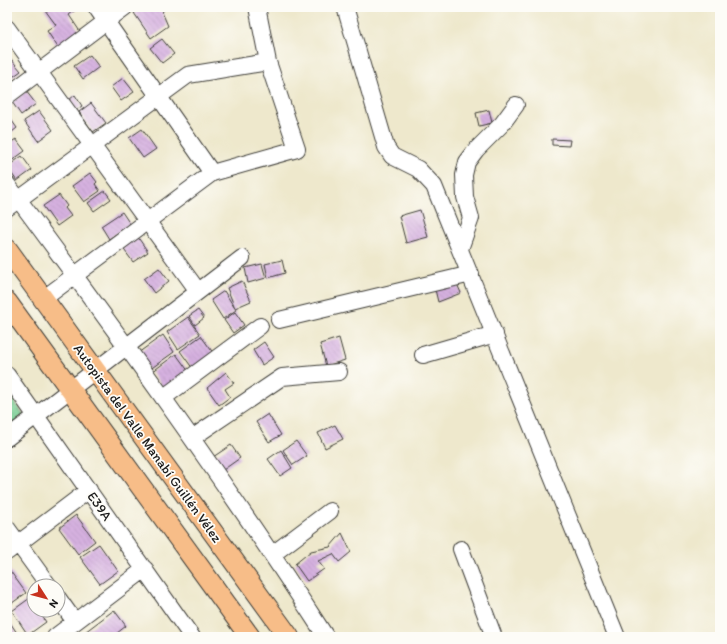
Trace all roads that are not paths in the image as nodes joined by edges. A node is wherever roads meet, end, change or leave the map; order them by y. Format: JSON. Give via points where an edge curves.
{"nodes":[{"id":1,"x":96,"y":7,"type":"edge"},
{"id":2,"x":125,"y":7,"type":"edge"},
{"id":3,"x":257,"y":7,"type":"edge"},
{"id":4,"x":346,"y":7,"type":"edge"},
{"id":5,"x":106,"y":22,"type":"junction"},
{"id":6,"x":7,"y":28,"type":"edge"},
{"id":7,"x":268,"y":62,"type":"junction"},
{"id":8,"x":39,"y":72,"type":"junction"},
{"id":9,"x":7,"y":96,"type":"edge"},
{"id":10,"x":159,"y":96,"type":"junction"},
{"id":11,"x":516,"y":105,"type":"dead end"},
{"id":12,"x":92,"y":145,"type":"junction"},
{"id":13,"x":212,"y":173,"type":"junction"},
{"id":14,"x":7,"y":184,"type":"edge"},
{"id":15,"x":13,"y":204,"type":"edge"},
{"id":16,"x":147,"y":221,"type":"junction"},
{"id":17,"x":7,"y":249,"type":"edge"},
{"id":18,"x":460,"y":249,"type":"junction"},
{"id":19,"x":242,"y":258,"type":"dead end"},
{"id":20,"x":471,"y":274,"type":"junction"},
{"id":21,"x":75,"y":275,"type":"junction"},
{"id":22,"x":198,"y":291,"type":"junction"},
{"id":23,"x":43,"y":299,"type":"junction"},
{"id":24,"x":7,"y":302,"type":"edge"},
{"id":25,"x":279,"y":320,"type":"dead end"},
{"id":26,"x":260,"y":326,"type":"dead end"},
{"id":27,"x":494,"y":334,"type":"junction"},
{"id":28,"x":126,"y":347,"type":"junction"},
{"id":29,"x":424,"y":355,"type":"dead end"},
{"id":30,"x":95,"y":370,"type":"junction"},
{"id":31,"x":339,"y":372,"type":"dead end"},
{"id":32,"x":7,"y":375,"type":"edge"},
{"id":33,"x":69,"y":389,"type":"junction"},
{"id":34,"x":163,"y":398,"type":"junction"},
{"id":35,"x":36,"y":415,"type":"junction"},
{"id":36,"x":7,"y":438,"type":"edge"},
{"id":37,"x":192,"y":438,"type":"junction"},
{"id":38,"x":89,"y":490,"type":"junction"},
{"id":39,"x":330,"y":510,"type":"dead end"},
{"id":40,"x":7,"y":528,"type":"edge"},
{"id":41,"x":13,"y":548,"type":"edge"},
{"id":42,"x":461,"y":549,"type":"dead end"},
{"id":43,"x":272,"y":554,"type":"junction"},
{"id":44,"x":145,"y":569,"type":"junction"},
{"id":45,"x":41,"y":578,"type":"edge"},
{"id":46,"x":66,"y":609,"type":"edge"},
{"id":47,"x":75,"y":622,"type":"junction"},
{"id":48,"x":55,"y":637,"type":"edge"},
{"id":49,"x":192,"y":637,"type":"edge"},
{"id":50,"x":250,"y":637,"type":"edge"},
{"id":51,"x":289,"y":637,"type":"edge"},
{"id":52,"x":326,"y":637,"type":"edge"},
{"id":53,"x":494,"y":637,"type":"edge"},
{"id":54,"x":617,"y":637,"type":"edge"}],
"edges":[{"from":1,"to":5,"type":"street"},
{"from":2,"to":5,"type":"street"},
{"from":3,"to":7,"type":"street"},
{"from":4,"to":18,"type":"street","via":[[382,138],[389,152],[418,169],[434,186]]},
{"from":5,"to":8,"type":"street"},
{"from":5,"to":10,"type":"street"},
{"from":6,"to":8,"type":"street"},
{"from":7,"to":10,"type":"street","via":[[188,75]]},
{"from":7,"to":13,"type":"street","via":[[297,149]]},
{"from":8,"to":9,"type":"street"},
{"from":8,"to":12,"type":"street"},
{"from":10,"to":12,"type":"street"},
{"from":10,"to":13,"type":"street"},
{"from":11,"to":18,"type":"street","via":[[468,162],[464,175],[465,197],[471,218]]},
{"from":12,"to":15,"type":"street"},
{"from":12,"to":16,"type":"street"},
{"from":13,"to":16,"type":"street"},
{"from":14,"to":15,"type":"street"},
{"from":15,"to":21,"type":"street"},
{"from":16,"to":21,"type":"street"},
{"from":16,"to":22,"type":"street"},
{"from":17,"to":23,"type":"main road","name":"Autopista del Valle Manabí Guillén Vélez"},
{"from":18,"to":20,"type":"street"},
{"from":19,"to":22,"type":"street"},
{"from":20,"to":25,"type":"street"},
{"from":20,"to":27,"type":"street"},
{"from":21,"to":23,"type":"street"},
{"from":21,"to":28,"type":"street"},
{"from":22,"to":28,"type":"street"},
{"from":23,"to":30,"type":"main road","name":"Autopista del Valle Manabí Guillén Vélez"},
{"from":24,"to":33,"type":"main road"},
{"from":26,"to":34,"type":"street"},
{"from":27,"to":29,"type":"street"},
{"from":27,"to":54,"type":"street"},
{"from":28,"to":30,"type":"street"},
{"from":28,"to":34,"type":"street"},
{"from":30,"to":33,"type":"street"},
{"from":30,"to":51,"type":"main road","name":"Autopista del Valle Manabí Guillén Vélez"},
{"from":31,"to":37,"type":"street","via":[[282,377]]},
{"from":32,"to":35,"type":"street","name":"E39A"},
{"from":33,"to":35,"type":"street"},
{"from":33,"to":50,"type":"main road"},
{"from":34,"to":37,"type":"street"},
{"from":35,"to":36,"type":"street"},
{"from":35,"to":38,"type":"street","name":"E39A"},
{"from":37,"to":43,"type":"street"},
{"from":38,"to":41,"type":"street"},
{"from":38,"to":44,"type":"street","name":"E39A"},
{"from":39,"to":43,"type":"street"},
{"from":40,"to":41,"type":"street"},
{"from":41,"to":45,"type":"street"},
{"from":42,"to":53,"type":"street"},
{"from":43,"to":52,"type":"street"},
{"from":44,"to":47,"type":"street"},
{"from":44,"to":49,"type":"street","name":"E39A"},
{"from":46,"to":47,"type":"street"},
{"from":47,"to":48,"type":"street"}]}
